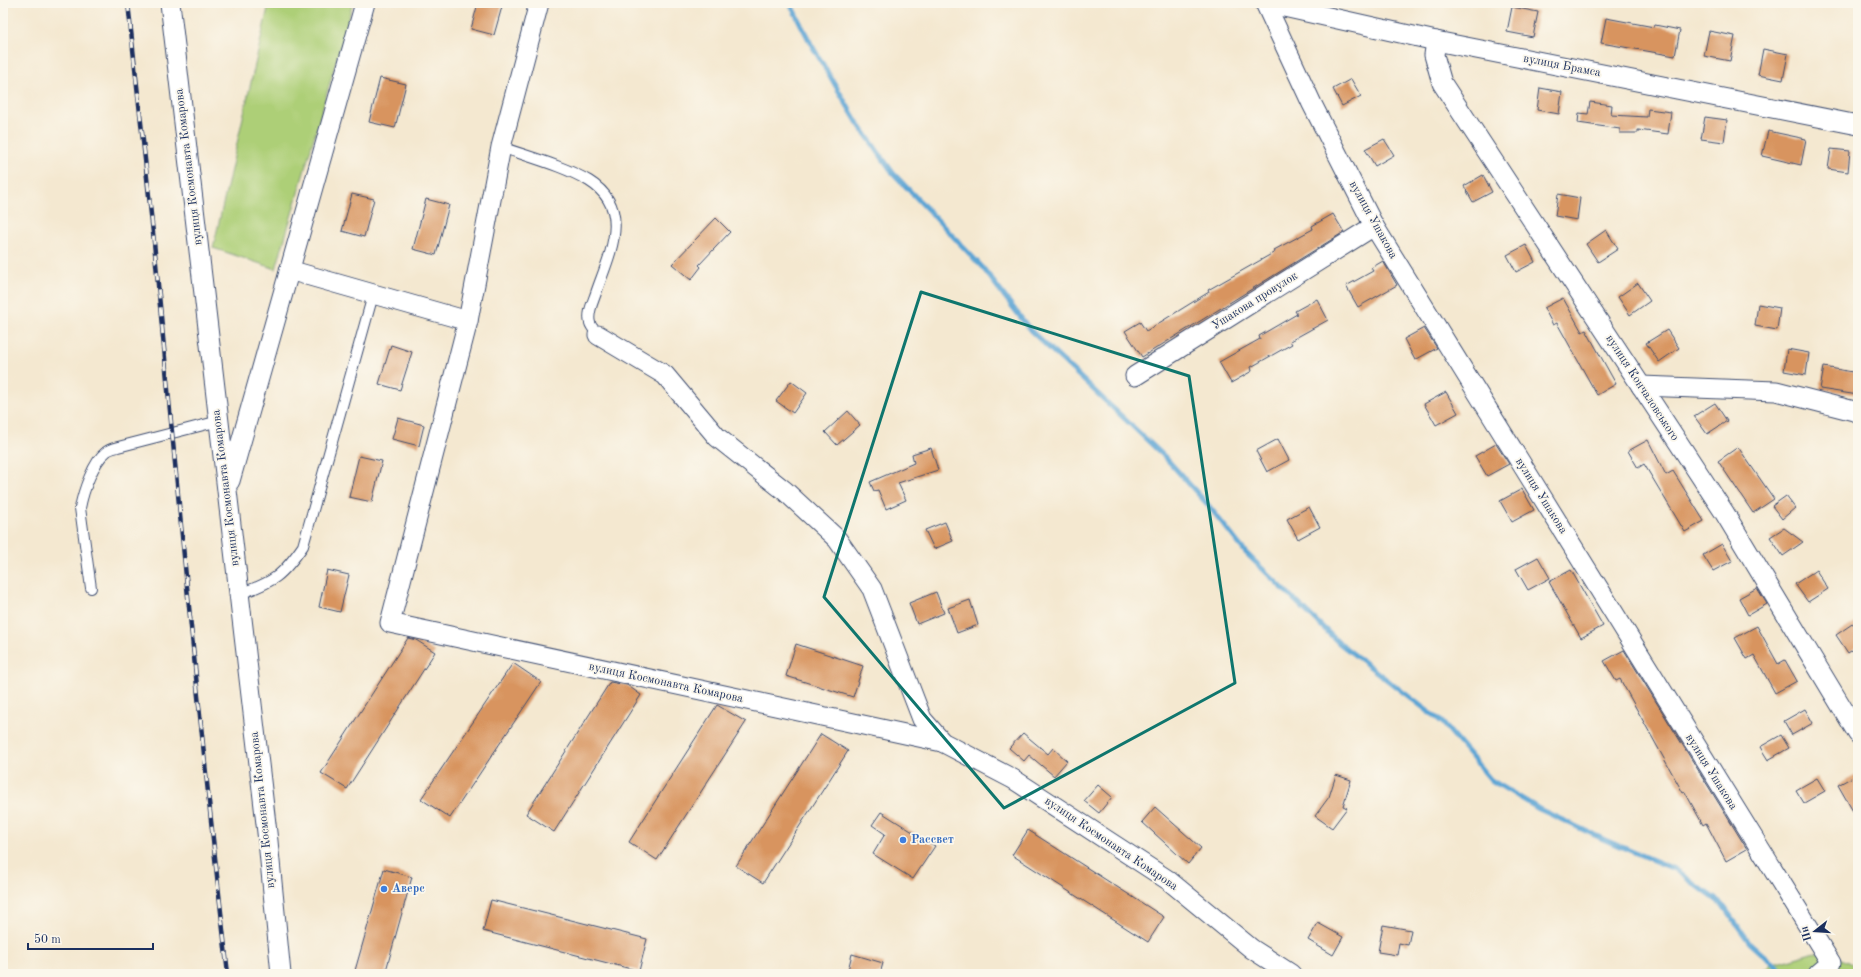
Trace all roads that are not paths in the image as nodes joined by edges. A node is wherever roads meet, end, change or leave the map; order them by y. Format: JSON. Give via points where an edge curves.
{"nodes":[{"id":1,"x":170,"y":3,"type":"edge"},
{"id":2,"x":365,"y":3,"type":"edge"},
{"id":3,"x":539,"y":3,"type":"edge"},
{"id":4,"x":1266,"y":3,"type":"edge"},
{"id":5,"x":1436,"y":41,"type":"junction"},
{"id":6,"x":1858,"y":125,"type":"edge"},
{"id":7,"x":501,"y":147,"type":"junction"},
{"id":8,"x":1374,"y":226,"type":"junction"},
{"id":9,"x":289,"y":270,"type":"junction"},
{"id":10,"x":373,"y":294,"type":"junction"},
{"id":11,"x":468,"y":321,"type":"junction"},
{"id":12,"x":598,"y":335,"type":"joint"},
{"id":13,"x":1135,"y":376,"type":"dead end"},
{"id":14,"x":1641,"y":386,"type":"junction"},
{"id":15,"x":251,"y":402,"type":"junction"},
{"id":16,"x":1858,"y":412,"type":"edge"},
{"id":17,"x":219,"y":421,"type":"junction"},
{"id":18,"x":227,"y":491,"type":"junction"},
{"id":19,"x":91,"y":588,"type":"dead end"},
{"id":20,"x":239,"y":594,"type":"junction"},
{"id":21,"x":1858,"y":734,"type":"edge"},
{"id":22,"x":942,"y":742,"type":"junction"},
{"id":23,"x":281,"y":974,"type":"edge"},
{"id":24,"x":1291,"y":974,"type":"edge"},
{"id":25,"x":1818,"y":974,"type":"edge"}],
"edges":[{"from":1,"to":17,"type":"street","name":"вулиця Космонавта Комарова"},
{"from":2,"to":9,"type":"street"},
{"from":3,"to":7,"type":"street"},
{"from":4,"to":5,"type":"street","name":"вулиця Брамса"},
{"from":4,"to":8,"type":"street","name":"вулиця Ушакова","via":[[1312,104]]},
{"from":5,"to":6,"type":"street","name":"вулиця Брамса"},
{"from":5,"to":14,"type":"street","name":"вулиця Кончаловського","via":[[1434,55],[1442,83]]},
{"from":7,"to":11,"type":"street"},
{"from":7,"to":12,"type":"lane","via":[[577,174],[606,195],[616,221],[611,251],[590,307],[590,323]]},
{"from":8,"to":13,"type":"street","name":"Ушакова провулок"},
{"from":8,"to":25,"type":"street","name":"вулиця Ушакова","via":[[1830,963]]},
{"from":9,"to":10,"type":"street"},
{"from":9,"to":15,"type":"street"},
{"from":10,"to":11,"type":"street"},
{"from":10,"to":20,"type":"lane","via":[[303,546],[277,577],[265,585]]},
{"from":11,"to":22,"type":"street","name":"вулиця Космонавта Комарова","via":[[390,623]]},
{"from":12,"to":22,"type":"street","name":"вулиця Космонавта Комарова","via":[[665,375],[717,437],[785,491],[837,539],[872,589],[922,719]]},
{"from":14,"to":16,"type":"street","via":[[1776,391]]},
{"from":14,"to":21,"type":"street","name":"вулиця Кончаловського","via":[[1724,512]]},
{"from":15,"to":17,"type":"street","via":[[240,412]]},
{"from":15,"to":18,"type":"street"},
{"from":17,"to":18,"type":"street","name":"вулиця Космонавта Комарова"},
{"from":17,"to":19,"type":"lane","via":[[118,447],[106,451],[97,461],[80,508]]},
{"from":18,"to":20,"type":"street","name":"вулиця Космонавта Комарова"},
{"from":20,"to":23,"type":"street","name":"вулиця Космонавта Комарова"},
{"from":22,"to":24,"type":"street","name":"вулиця Космонавта Комарова","via":[[1013,780],[1168,880],[1252,949]]}]}
